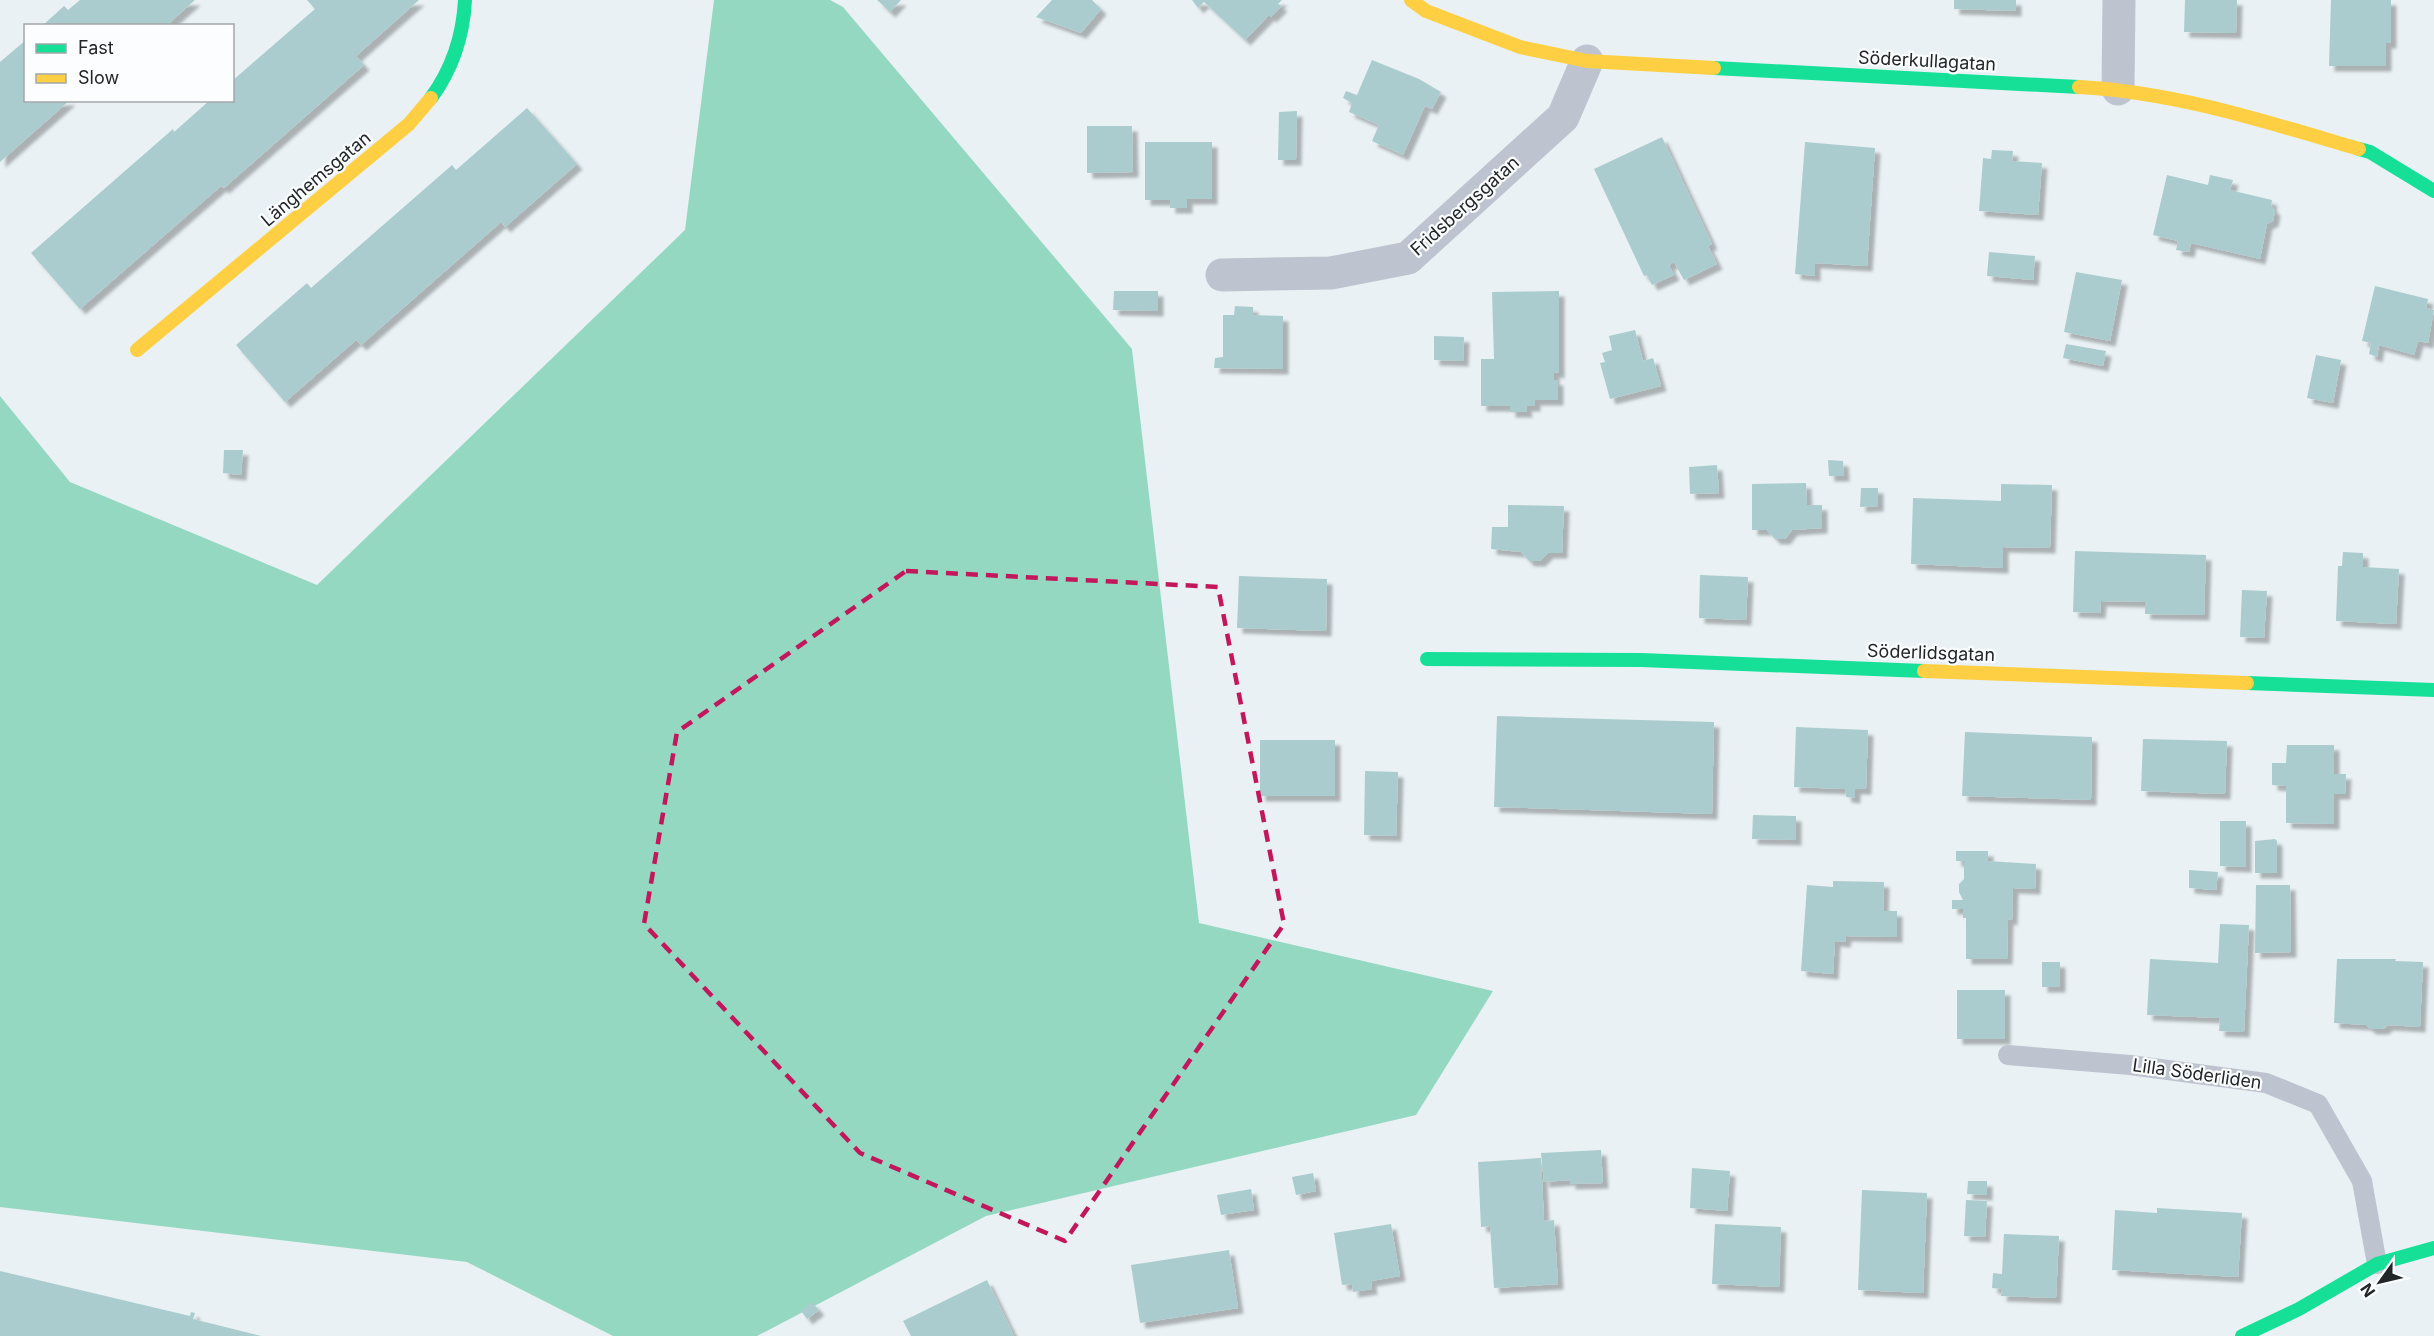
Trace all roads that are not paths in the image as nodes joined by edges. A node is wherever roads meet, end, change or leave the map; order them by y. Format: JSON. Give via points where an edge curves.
{"nodes":[{"id":1,"x":465,"y":0,"type":"edge"},
{"id":2,"x":1411,"y":0,"type":"edge"},
{"id":3,"x":2119,"y":0,"type":"edge"},
{"id":4,"x":1587,"y":61,"type":"junction"},
{"id":5,"x":2118,"y":89,"type":"junction"},
{"id":6,"x":2434,"y":190,"type":"edge"},
{"id":7,"x":1222,"y":275,"type":"dead end"},
{"id":8,"x":137,"y":350,"type":"dead end"},
{"id":9,"x":1427,"y":659,"type":"dead end"},
{"id":10,"x":2434,"y":690,"type":"edge"},
{"id":11,"x":2008,"y":1055,"type":"dead end"},
{"id":12,"x":2434,"y":1248,"type":"edge"},
{"id":13,"x":2377,"y":1264,"type":"junction"},
{"id":14,"x":2242,"y":1336,"type":"edge"}],
"edges":[{"from":1,"to":8,"type":"street","name":"Länghemsgatan","via":[[457,55],[435,95],[409,124]]},
{"from":2,"to":4,"type":"street","name":"Söderkullagatan","via":[[1426,11],[1520,47]]},
{"from":3,"to":5,"type":"street"},
{"from":4,"to":5,"type":"street","name":"Söderkullagatan"},
{"from":4,"to":7,"type":"street","name":"Fridsbergsgatan","via":[[1563,117],[1408,258],[1331,273]]},
{"from":5,"to":6,"type":"street","name":"Söderkullagatan","via":[[2222,108],[2370,152]]},
{"from":9,"to":10,"type":"street","name":"Söderlidsgatan","via":[[1641,660]]},
{"from":11,"to":13,"type":"lane","name":"Lilla Söderliden","via":[[2130,1065],[2266,1083],[2318,1104],[2362,1181]]},
{"from":12,"to":13,"type":"street"},
{"from":13,"to":14,"type":"street"}]}
